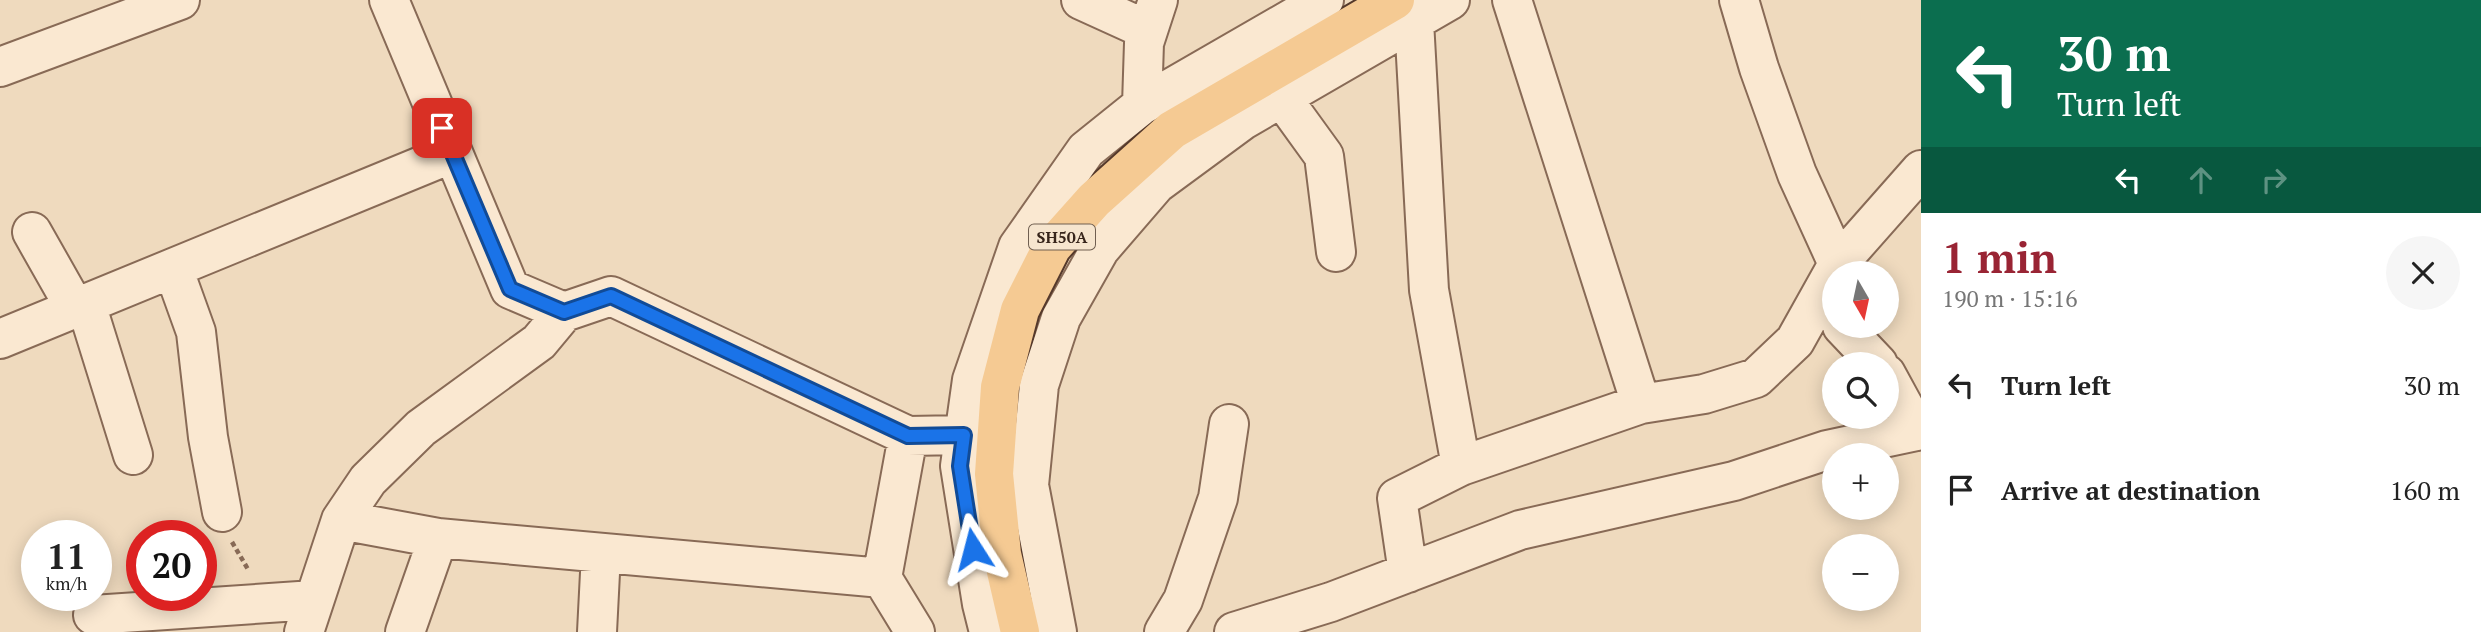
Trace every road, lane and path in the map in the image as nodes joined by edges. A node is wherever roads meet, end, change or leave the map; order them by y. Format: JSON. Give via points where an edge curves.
{"nodes":[{"id":1,"x":180,"y":0,"type":"edge"},
{"id":2,"x":389,"y":0,"type":"edge"},
{"id":3,"x":1081,"y":0,"type":"edge"},
{"id":4,"x":1324,"y":0,"type":"edge"},
{"id":5,"x":1450,"y":0,"type":"edge"},
{"id":6,"x":1513,"y":0,"type":"edge"},
{"id":7,"x":1739,"y":0,"type":"edge"},
{"id":8,"x":1405,"y":11,"type":"edge"},
{"id":9,"x":1153,"y":15,"type":"edge"},
{"id":10,"x":0,"y":67,"type":"edge"},
{"id":11,"x":1282,"y":98,"type":"junction"},
{"id":12,"x":1142,"y":105,"type":"junction"},
{"id":13,"x":453,"y":153,"type":"junction"},
{"id":14,"x":1921,"y":170,"type":"edge"},
{"id":15,"x":32,"y":232,"type":"dead end"},
{"id":16,"x":1336,"y":252,"type":"dead end"},
{"id":17,"x":1837,"y":261,"type":"edge"},
{"id":18,"x":1841,"y":261,"type":"edge"},
{"id":19,"x":173,"y":268,"type":"junction"},
{"id":20,"x":81,"y":306,"type":"junction"},
{"id":21,"x":564,"y":312,"type":"junction"},
{"id":22,"x":1822,"y":322,"type":"edge"},
{"id":23,"x":1853,"y":338,"type":"edge"},
{"id":24,"x":0,"y":339,"type":"edge"},
{"id":25,"x":1866,"y":352,"type":"edge"},
{"id":26,"x":1899,"y":396,"type":"edge"},
{"id":27,"x":1641,"y":404,"type":"junction"},
{"id":28,"x":1229,"y":424,"type":"dead end"},
{"id":29,"x":1919,"y":431,"type":"edge"},
{"id":30,"x":964,"y":435,"type":"junction"},
{"id":31,"x":908,"y":436,"type":"junction"},
{"id":32,"x":133,"y":455,"type":"dead end"},
{"id":33,"x":1461,"y":466,"type":"junction"},
{"id":34,"x":222,"y":512,"type":"joint"},
{"id":35,"x":341,"y":520,"type":"junction"},
{"id":36,"x":438,"y":538,"type":"junction"},
{"id":37,"x":601,"y":552,"type":"junction"},
{"id":38,"x":1408,"y":573,"type":"junction"},
{"id":39,"x":882,"y":578,"type":"junction"},
{"id":40,"x":267,"y":603,"type":"junction"},
{"id":41,"x":93,"y":615,"type":"dead end"},
{"id":42,"x":309,"y":616,"type":"edge"},
{"id":43,"x":405,"y":632,"type":"edge"},
{"id":44,"x":597,"y":632,"type":"edge"},
{"id":45,"x":915,"y":632,"type":"edge"},
{"id":46,"x":989,"y":632,"type":"edge"},
{"id":47,"x":1020,"y":632,"type":"edge"},
{"id":48,"x":1057,"y":632,"type":"edge"},
{"id":49,"x":1164,"y":632,"type":"edge"},
{"id":50,"x":1234,"y":632,"type":"edge"}],
"edges":[{"from":1,"to":10,"type":"street"},
{"from":2,"to":13,"type":"street"},
{"from":3,"to":9,"type":"street"},
{"from":4,"to":12,"type":"street"},
{"from":5,"to":8,"type":"street"},
{"from":6,"to":27,"type":"street"},
{"from":7,"to":17,"type":"street","via":[[1797,174]]},
{"from":8,"to":11,"type":"street"},
{"from":8,"to":33,"type":"street","via":[[1429,290]]},
{"from":8,"to":47,"type":"main road","number":"SH50A","via":[[1172,130],[1094,200],[1052,247],[1020,310],[1000,387],[994,474],[1002,554]]},
{"from":9,"to":12,"type":"street","via":[[1144,43]]},
{"from":11,"to":16,"type":"street","via":[[1324,156]]},
{"from":11,"to":48,"type":"street","via":[[1243,120],[1156,184],[1100,249],[1061,318],[1039,385],[1030,485]]},
{"from":12,"to":30,"type":"street","via":[[1086,150],[1018,247],[972,380]]},
{"from":13,"to":19,"type":"street"},
{"from":13,"to":21,"type":"street","via":[[510,289]]},
{"from":14,"to":18,"type":"street"},
{"from":15,"to":20,"type":"street"},
{"from":19,"to":20,"type":"street"},
{"from":19,"to":34,"type":"street","via":[[197,332],[208,437]]},
{"from":20,"to":24,"type":"street"},
{"from":20,"to":32,"type":"street"},
{"from":21,"to":31,"type":"street","via":[[611,296]]},
{"from":21,"to":35,"type":"street","via":[[539,342],[421,428],[368,480]]},
{"from":22,"to":27,"type":"street","via":[[1756,378],[1704,394]]},
{"from":23,"to":25,"type":"street"},
{"from":26,"to":29,"type":"street"},
{"from":27,"to":33,"type":"street"},
{"from":28,"to":49,"type":"street","via":[[1218,498],[1183,600]]},
{"from":29,"to":38,"type":"street","via":[[1827,450],[1734,481],[1520,530]]},
{"from":30,"to":31,"type":"street"},
{"from":30,"to":46,"type":"street","via":[[960,466]]},
{"from":31,"to":39,"type":"street"},
{"from":33,"to":38,"type":"street","via":[[1397,498]]},
{"from":34,"to":40,"type":"path","via":[[236,550]]},
{"from":35,"to":36,"type":"street"},
{"from":35,"to":42,"type":"street"},
{"from":36,"to":37,"type":"street"},
{"from":36,"to":43,"type":"street"},
{"from":37,"to":39,"type":"street"},
{"from":37,"to":44,"type":"street"},
{"from":38,"to":50,"type":"street"},
{"from":39,"to":45,"type":"street"},
{"from":40,"to":41,"type":"street"},
{"from":40,"to":42,"type":"street"}]}
